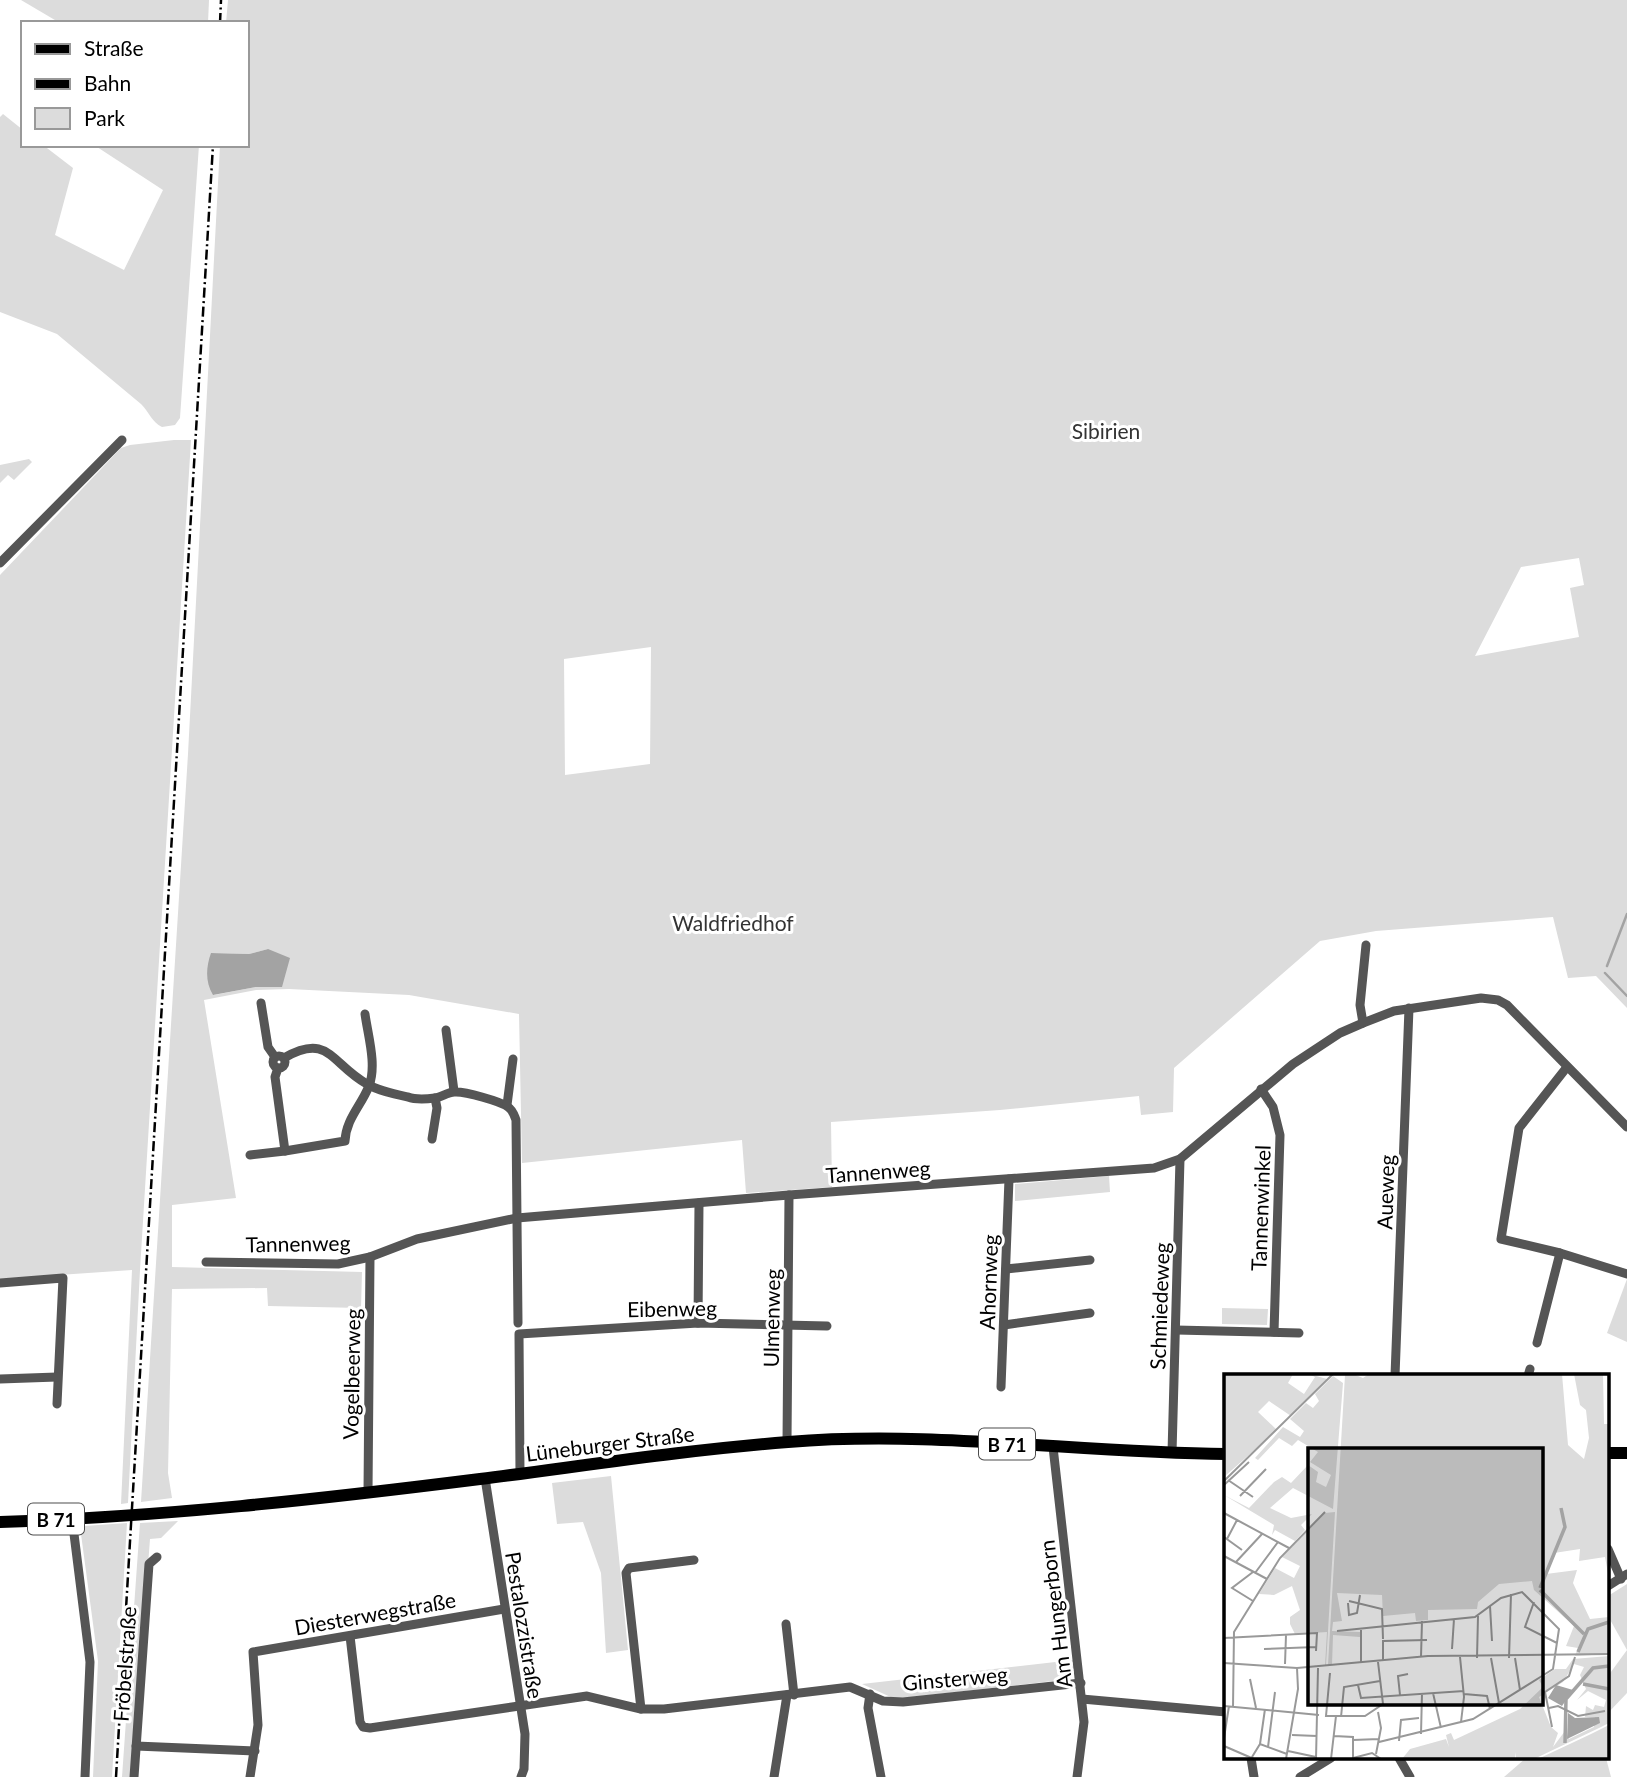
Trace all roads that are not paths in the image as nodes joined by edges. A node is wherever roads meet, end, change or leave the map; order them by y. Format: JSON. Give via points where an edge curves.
{"nodes":[{"id":1,"x":122,"y":440,"type":"dead end"},
{"id":2,"x":0,"y":563,"type":"edge"},
{"id":3,"x":1366,"y":945,"type":"dead end"},
{"id":4,"x":261,"y":1003,"type":"dead end"},
{"id":5,"x":1409,"y":1009,"type":"junction"},
{"id":6,"x":365,"y":1014,"type":"dead end"},
{"id":7,"x":1363,"y":1023,"type":"junction"},
{"id":8,"x":446,"y":1030,"type":"dead end"},
{"id":9,"x":280,"y":1057,"type":"junction"},
{"id":10,"x":513,"y":1059,"type":"dead end"},
{"id":11,"x":1567,"y":1067,"type":"junction"},
{"id":12,"x":369,"y":1086,"type":"junction"},
{"id":13,"x":1261,"y":1088,"type":"junction"},
{"id":14,"x":454,"y":1091,"type":"junction"},
{"id":15,"x":436,"y":1098,"type":"junction"},
{"id":16,"x":507,"y":1105,"type":"junction"},
{"id":17,"x":1627,"y":1127,"type":"edge"},
{"id":18,"x":432,"y":1139,"type":"dead end"},
{"id":19,"x":285,"y":1151,"type":"junction"},
{"id":20,"x":250,"y":1155,"type":"dead end"},
{"id":21,"x":1180,"y":1159,"type":"junction"},
{"id":22,"x":1009,"y":1179,"type":"junction"},
{"id":23,"x":789,"y":1195,"type":"junction"},
{"id":24,"x":699,"y":1203,"type":"junction"},
{"id":25,"x":517,"y":1218,"type":"junction"},
{"id":26,"x":1560,"y":1253,"type":"junction"},
{"id":27,"x":370,"y":1257,"type":"junction"},
{"id":28,"x":1090,"y":1260,"type":"dead end"},
{"id":29,"x":206,"y":1262,"type":"dead end"},
{"id":30,"x":1006,"y":1269,"type":"junction"},
{"id":31,"x":1627,"y":1274,"type":"edge"},
{"id":32,"x":0,"y":1283,"type":"edge"},
{"id":33,"x":1090,"y":1313,"type":"dead end"},
{"id":34,"x":518,"y":1323,"type":"dead end"},
{"id":35,"x":698,"y":1324,"type":"junction"},
{"id":36,"x":788,"y":1324,"type":"junction"},
{"id":37,"x":1004,"y":1325,"type":"junction"},
{"id":38,"x":827,"y":1326,"type":"dead end"},
{"id":39,"x":1176,"y":1330,"type":"junction"},
{"id":40,"x":1274,"y":1332,"type":"junction"},
{"id":41,"x":1299,"y":1333,"type":"dead end"},
{"id":42,"x":1537,"y":1343,"type":"dead end"},
{"id":43,"x":1395,"y":1374,"type":"edge"},
{"id":44,"x":57,"y":1377,"type":"junction"},
{"id":45,"x":0,"y":1379,"type":"edge"},
{"id":46,"x":1001,"y":1387,"type":"dead end"},
{"id":47,"x":57,"y":1405,"type":"dead end"},
{"id":48,"x":787,"y":1442,"type":"junction"},
{"id":49,"x":1053,"y":1447,"type":"junction"},
{"id":50,"x":1172,"y":1453,"type":"junction"},
{"id":51,"x":1224,"y":1454,"type":"edge"},
{"id":52,"x":520,"y":1474,"type":"junction"},
{"id":53,"x":485,"y":1478,"type":"junction"},
{"id":54,"x":368,"y":1492,"type":"junction"},
{"id":55,"x":72,"y":1518,"type":"junction"},
{"id":56,"x":0,"y":1522,"type":"edge"},
{"id":57,"x":1610,"y":1552,"type":"edge"},
{"id":58,"x":157,"y":1557,"type":"dead end"},
{"id":59,"x":694,"y":1560,"type":"dead end"},
{"id":60,"x":1624,"y":1576,"type":"edge"},
{"id":61,"x":504,"y":1609,"type":"junction"},
{"id":62,"x":786,"y":1624,"type":"dead end"},
{"id":63,"x":350,"y":1636,"type":"junction"},
{"id":64,"x":1081,"y":1683,"type":"junction"},
{"id":65,"x":870,"y":1694,"type":"junction"},
{"id":66,"x":791,"y":1695,"type":"junction"},
{"id":67,"x":1082,"y":1699,"type":"junction"},
{"id":68,"x":521,"y":1705,"type":"junction"},
{"id":69,"x":641,"y":1709,"type":"junction"},
{"id":70,"x":1224,"y":1712,"type":"edge"},
{"id":71,"x":136,"y":1746,"type":"junction"},
{"id":72,"x":255,"y":1751,"type":"junction"},
{"id":73,"x":1326,"y":1760,"type":"edge"},
{"id":74,"x":1400,"y":1760,"type":"edge"},
{"id":75,"x":85,"y":1777,"type":"edge"},
{"id":76,"x":134,"y":1777,"type":"edge"},
{"id":77,"x":250,"y":1777,"type":"edge"},
{"id":78,"x":521,"y":1777,"type":"edge"},
{"id":79,"x":774,"y":1777,"type":"edge"},
{"id":80,"x":881,"y":1777,"type":"edge"},
{"id":81,"x":1077,"y":1777,"type":"edge"},
{"id":82,"x":1300,"y":1777,"type":"edge"},
{"id":83,"x":1410,"y":1777,"type":"edge"}],
"edges":[{"from":1,"to":2,"type":"street"},
{"from":3,"to":7,"type":"street","via":[[1360,1005]]},
{"from":4,"to":9,"type":"street","via":[[268,1047]]},
{"from":5,"to":7,"type":"street","name":"Tannenweg"},
{"from":5,"to":11,"type":"street","name":"Tannenweg","via":[[1490,998],[1507,1005]]},
{"from":5,"to":43,"type":"street","name":"Aueweg"},
{"from":6,"to":12,"type":"street","via":[[373,1073]]},
{"from":7,"to":13,"type":"street","name":"Tannenweg","via":[[1305,1055]]},
{"from":8,"to":14,"type":"street"},
{"from":9,"to":12,"type":"street","via":[[301,1048],[324,1049]]},
{"from":9,"to":19,"type":"street","via":[[285,1065],[275,1077]]},
{"from":10,"to":16,"type":"street"},
{"from":11,"to":17,"type":"street"},
{"from":11,"to":26,"type":"street","via":[[1519,1128],[1501,1239]]},
{"from":12,"to":15,"type":"street","via":[[414,1099]]},
{"from":12,"to":19,"type":"street","via":[[346,1127],[345,1141]]},
{"from":13,"to":21,"type":"street","name":"Tannenweg"},
{"from":13,"to":40,"type":"street","name":"Tannenwinkel","via":[[1273,1107],[1280,1135]]},
{"from":14,"to":15,"type":"street"},
{"from":14,"to":16,"type":"street"},
{"from":15,"to":18,"type":"street"},
{"from":16,"to":25,"type":"street","via":[[516,1120]]},
{"from":19,"to":20,"type":"street"},
{"from":21,"to":22,"type":"street","name":"Tannenweg","via":[[1154,1168]]},
{"from":21,"to":39,"type":"street","name":"Schmiedeweg"},
{"from":22,"to":23,"type":"street","name":"Tannenweg"},
{"from":22,"to":30,"type":"street","name":"Ahornweg"},
{"from":23,"to":24,"type":"street","name":"Tannenweg"},
{"from":23,"to":36,"type":"street","name":"Ulmenweg"},
{"from":24,"to":25,"type":"street","name":"Tannenweg"},
{"from":24,"to":35,"type":"street"},
{"from":25,"to":27,"type":"street","name":"Tannenweg","via":[[417,1239]]},
{"from":25,"to":34,"type":"street"},
{"from":26,"to":31,"type":"street"},
{"from":26,"to":42,"type":"street"},
{"from":27,"to":29,"type":"street","name":"Tannenweg","via":[[338,1264]]},
{"from":27,"to":54,"type":"street","name":"Vogelbeerweg"},
{"from":28,"to":30,"type":"street"},
{"from":30,"to":37,"type":"street","name":"Ahornweg"},
{"from":32,"to":44,"type":"street","via":[[63,1278]]},
{"from":33,"to":37,"type":"street"},
{"from":35,"to":36,"type":"street","name":"Eibenweg"},
{"from":35,"to":52,"type":"street","name":"Eibenweg","via":[[519,1334]]},
{"from":36,"to":38,"type":"street","name":"Eibenweg"},
{"from":36,"to":48,"type":"street","name":"Ulmenweg"},
{"from":37,"to":46,"type":"street","name":"Ahornweg"},
{"from":39,"to":40,"type":"street"},
{"from":39,"to":50,"type":"street","name":"Schmiedeweg"},
{"from":40,"to":41,"type":"street"},
{"from":44,"to":45,"type":"street"},
{"from":44,"to":47,"type":"street"},
{"from":48,"to":49,"type":"main road","name":"Lüneburger Straße","number":"B 71","via":[[890,1438]]},
{"from":48,"to":52,"type":"main road","name":"Lüneburger Straße","number":"B 71"},
{"from":49,"to":50,"type":"main road","name":"Lüneburger Straße","number":"B 71"},
{"from":49,"to":64,"type":"street","name":"Am Hungerborn"},
{"from":50,"to":51,"type":"main road","name":"Lüneburger Straße","number":"B 71"},
{"from":52,"to":53,"type":"main road","name":"Lüneburger Straße","number":"B 71"},
{"from":53,"to":54,"type":"main road","name":"Lüneburger Straße","number":"B 71"},
{"from":53,"to":61,"type":"street","name":"Pestalozzistraße"},
{"from":54,"to":55,"type":"main road","name":"Lüneburger Straße","number":"B 71"},
{"from":55,"to":56,"type":"main road","name":"Lüneburger Straße","number":"B 71"},
{"from":55,"to":75,"type":"street","via":[[90,1662]]},
{"from":57,"to":60,"type":"street"},
{"from":58,"to":71,"type":"street","name":"Fröbelstraße","via":[[149,1564]]},
{"from":59,"to":69,"type":"street","via":[[629,1568],[626,1573]]},
{"from":61,"to":63,"type":"street","name":"Diesterwegstraße"},
{"from":61,"to":68,"type":"street","name":"Pestalozzistraße"},
{"from":62,"to":66,"type":"street"},
{"from":63,"to":68,"type":"street","name":"Ginsterweg","via":[[363,1727]]},
{"from":63,"to":72,"type":"street","name":"Diesterwegstraße","via":[[253,1652],[258,1712]]},
{"from":64,"to":65,"type":"street","name":"Ginsterweg","via":[[903,1702]]},
{"from":64,"to":67,"type":"street","name":"Am Hungerborn"},
{"from":65,"to":66,"type":"street","name":"Ginsterweg","via":[[850,1687]]},
{"from":65,"to":80,"type":"street","via":[[868,1708]]},
{"from":66,"to":69,"type":"street","name":"Ginsterweg"},
{"from":66,"to":79,"type":"street"},
{"from":67,"to":70,"type":"street"},
{"from":67,"to":81,"type":"street","name":"Am Hungerborn"},
{"from":68,"to":69,"type":"street","name":"Ginsterweg","via":[[587,1696]]},
{"from":68,"to":78,"type":"street","name":"Pestalozzistraße","via":[[525,1734]]},
{"from":71,"to":72,"type":"street"},
{"from":71,"to":76,"type":"street","name":"Fröbelstraße"},
{"from":72,"to":77,"type":"street"},
{"from":73,"to":82,"type":"street"},
{"from":74,"to":83,"type":"street"}]}
